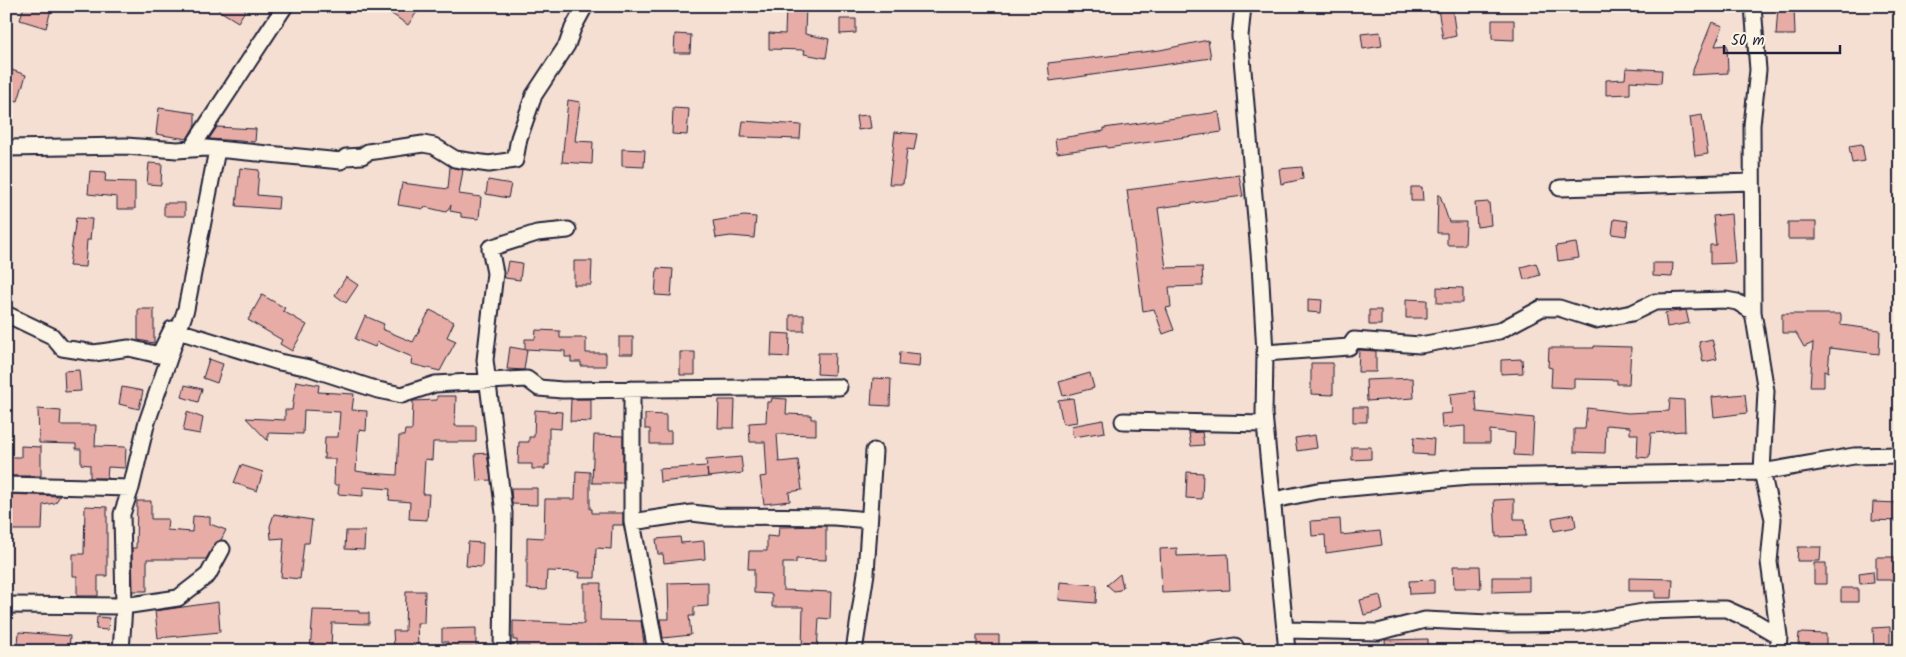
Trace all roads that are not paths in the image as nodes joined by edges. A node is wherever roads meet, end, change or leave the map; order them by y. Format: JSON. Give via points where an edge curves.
{"nodes":[{"id":1,"x":285,"y":6,"type":"edge"},
{"id":2,"x":585,"y":6,"type":"edge"},
{"id":3,"x":1243,"y":6,"type":"edge"},
{"id":4,"x":1753,"y":6,"type":"edge"},
{"id":5,"x":6,"y":148,"type":"edge"},
{"id":6,"x":191,"y":149,"type":"junction"},
{"id":7,"x":217,"y":150,"type":"junction"},
{"id":8,"x":1752,"y":182,"type":"junction"},
{"id":9,"x":1560,"y":188,"type":"dead end"},
{"id":10,"x":568,"y":230,"type":"dead end"},
{"id":11,"x":1753,"y":312,"type":"junction"},
{"id":12,"x":6,"y":314,"type":"edge"},
{"id":13,"x":178,"y":331,"type":"junction"},
{"id":14,"x":1265,"y":353,"type":"junction"},
{"id":15,"x":489,"y":380,"type":"junction"},
{"id":16,"x":839,"y":387,"type":"dead end"},
{"id":17,"x":632,"y":389,"type":"junction"},
{"id":18,"x":1123,"y":421,"type":"dead end"},
{"id":19,"x":1265,"y":424,"type":"junction"},
{"id":20,"x":874,"y":451,"type":"dead end"},
{"id":21,"x":1900,"y":455,"type":"edge"},
{"id":22,"x":1762,"y":472,"type":"junction"},
{"id":23,"x":6,"y":485,"type":"edge"},
{"id":24,"x":131,"y":488,"type":"junction"},
{"id":25,"x":1274,"y":500,"type":"junction"},
{"id":26,"x":868,"y":520,"type":"junction"},
{"id":27,"x":632,"y":522,"type":"junction"},
{"id":28,"x":222,"y":549,"type":"dead end"},
{"id":29,"x":6,"y":605,"type":"edge"},
{"id":30,"x":124,"y":606,"type":"junction"},
{"id":31,"x":1286,"y":630,"type":"junction"},
{"id":32,"x":1779,"y":644,"type":"edge"},
{"id":33,"x":1235,"y":646,"type":"dead end"},
{"id":34,"x":121,"y":651,"type":"edge"},
{"id":35,"x":502,"y":651,"type":"edge"},
{"id":36,"x":656,"y":651,"type":"edge"},
{"id":37,"x":854,"y":651,"type":"edge"},
{"id":38,"x":1207,"y":651,"type":"edge"},
{"id":39,"x":1288,"y":651,"type":"edge"}],
"edges":[{"from":1,"to":6,"type":"street"},
{"from":2,"to":7,"type":"street","via":[[567,45],[534,95],[519,138],[516,160],[489,164],[455,159],[434,146],[424,144],[346,156],[342,161]]},
{"from":3,"to":14,"type":"street","via":[[1240,36]]},
{"from":4,"to":8,"type":"street","via":[[1758,70],[1752,124]]},
{"from":5,"to":6,"type":"street"},
{"from":6,"to":7,"type":"street"},
{"from":7,"to":13,"type":"street","via":[[186,308]]},
{"from":8,"to":9,"type":"street"},
{"from":8,"to":11,"type":"street"},
{"from":10,"to":15,"type":"street","via":[[537,233],[490,248],[495,273],[485,360]]},
{"from":11,"to":14,"type":"street","via":[[1737,302],[1726,300],[1655,302],[1632,313],[1596,320],[1559,308],[1542,308],[1499,331],[1429,344],[1354,340],[1349,347]]},
{"from":11,"to":22,"type":"street","via":[[1766,391]]},
{"from":12,"to":13,"type":"street","via":[[52,336],[62,348],[94,353],[129,348],[160,355],[172,329]]},
{"from":13,"to":15,"type":"street","via":[[402,395],[435,384]]},
{"from":13,"to":24,"type":"street","via":[[146,425]]},
{"from":14,"to":19,"type":"street"},
{"from":15,"to":17,"type":"street","via":[[526,379],[539,388],[562,390]]},
{"from":15,"to":35,"type":"street","via":[[504,513]]},
{"from":16,"to":17,"type":"street"},
{"from":17,"to":27,"type":"street"},
{"from":18,"to":19,"type":"street"},
{"from":19,"to":25,"type":"street"},
{"from":20,"to":26,"type":"street"},
{"from":21,"to":22,"type":"street","via":[[1854,456]]},
{"from":22,"to":25,"type":"street","via":[[1469,476],[1317,491]]},
{"from":22,"to":32,"type":"street","via":[[1773,519],[1769,562]]},
{"from":23,"to":24,"type":"street"},
{"from":24,"to":30,"type":"street","via":[[122,514]]},
{"from":25,"to":31,"type":"street"},
{"from":26,"to":27,"type":"street","via":[[692,513]]},
{"from":26,"to":37,"type":"street","via":[[866,573]]},
{"from":27,"to":36,"type":"street"},
{"from":28,"to":30,"type":"street","via":[[208,575],[178,598]]},
{"from":29,"to":30,"type":"street"},
{"from":30,"to":34,"type":"street"},
{"from":31,"to":32,"type":"street","via":[[1378,632],[1425,620],[1580,623],[1649,612],[1726,609],[1755,622]]},
{"from":31,"to":39,"type":"street"},
{"from":33,"to":38,"type":"street"}]}
